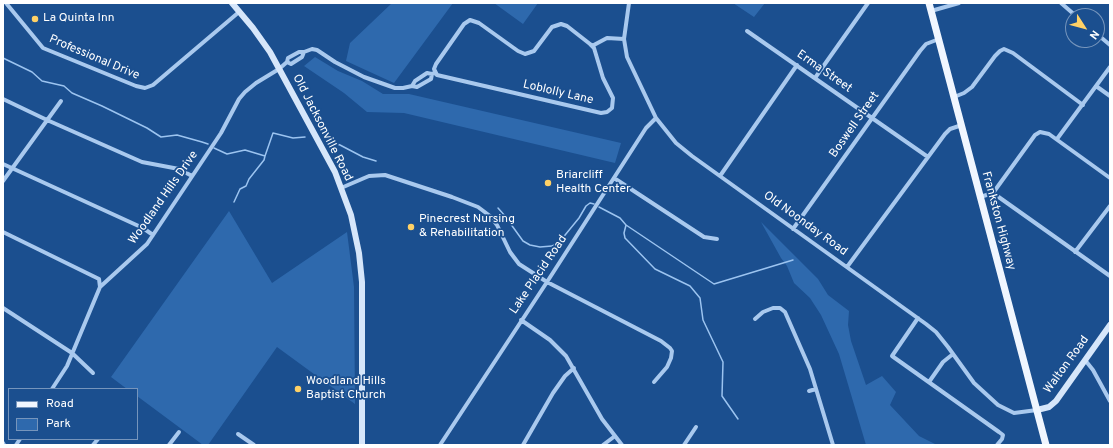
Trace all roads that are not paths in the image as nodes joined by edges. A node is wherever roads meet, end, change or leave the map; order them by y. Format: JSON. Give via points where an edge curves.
{"nodes":[{"id":1,"x":6,"y":3,"type":"edge"},
{"id":2,"x":232,"y":3,"type":"edge"},
{"id":3,"x":629,"y":3,"type":"edge"},
{"id":4,"x":868,"y":3,"type":"edge"},
{"id":5,"x":929,"y":3,"type":"edge"},
{"id":6,"x":958,"y":3,"type":"edge"},
{"id":7,"x":931,"y":11,"type":"junction"},
{"id":8,"x":239,"y":12,"type":"junction"},
{"id":9,"x":747,"y":31,"type":"dead end"},
{"id":10,"x":624,"y":39,"type":"junction"},
{"id":11,"x":939,"y":39,"type":"junction"},
{"id":12,"x":592,"y":46,"type":"junction"},
{"id":13,"x":797,"y":65,"type":"junction"},
{"id":14,"x":1110,"y":67,"type":"edge"},
{"id":15,"x":279,"y":69,"type":"junction"},
{"id":16,"x":434,"y":74,"type":"junction"},
{"id":17,"x":815,"y":78,"type":"junction"},
{"id":18,"x":1096,"y":86,"type":"junction"},
{"id":19,"x":1110,"y":96,"type":"edge"},
{"id":20,"x":954,"y":97,"type":"junction"},
{"id":21,"x":3,"y":99,"type":"edge"},
{"id":22,"x":61,"y":101,"type":"dead end"},
{"id":23,"x":1082,"y":105,"type":"junction"},
{"id":24,"x":656,"y":118,"type":"junction"},
{"id":25,"x":872,"y":118,"type":"junction"},
{"id":26,"x":47,"y":120,"type":"junction"},
{"id":27,"x":962,"y":125,"type":"junction"},
{"id":28,"x":1057,"y":139,"type":"junction"},
{"id":29,"x":928,"y":157,"type":"junction"},
{"id":30,"x":3,"y":164,"type":"edge"},
{"id":31,"x":13,"y":168,"type":"junction"},
{"id":32,"x":192,"y":176,"type":"junction"},
{"id":33,"x":720,"y":176,"type":"junction"},
{"id":34,"x":614,"y":178,"type":"junction"},
{"id":35,"x":1110,"y":178,"type":"edge"},
{"id":36,"x":3,"y":181,"type":"edge"},
{"id":37,"x":341,"y":188,"type":"junction"},
{"id":38,"x":993,"y":193,"type":"junction"},
{"id":39,"x":980,"y":197,"type":"junction"},
{"id":40,"x":1110,"y":206,"type":"edge"},
{"id":41,"x":793,"y":229,"type":"junction"},
{"id":42,"x":3,"y":232,"type":"edge"},
{"id":43,"x":153,"y":235,"type":"junction"},
{"id":44,"x":718,"y":239,"type":"dead end"},
{"id":45,"x":1075,"y":252,"type":"junction"},
{"id":46,"x":847,"y":268,"type":"junction"},
{"id":47,"x":1110,"y":276,"type":"edge"},
{"id":48,"x":547,"y":282,"type":"junction"},
{"id":49,"x":100,"y":287,"type":"junction"},
{"id":50,"x":3,"y":308,"type":"edge"},
{"id":51,"x":918,"y":318,"type":"junction"},
{"id":52,"x":755,"y":319,"type":"dead end"},
{"id":53,"x":521,"y":320,"type":"junction"},
{"id":54,"x":1110,"y":325,"type":"edge"},
{"id":55,"x":72,"y":353,"type":"junction"},
{"id":56,"x":953,"y":354,"type":"junction"},
{"id":57,"x":1085,"y":360,"type":"junction"},
{"id":58,"x":574,"y":368,"type":"junction"},
{"id":59,"x":93,"y":373,"type":"dead end"},
{"id":60,"x":654,"y":382,"type":"dead end"},
{"id":61,"x":929,"y":382,"type":"junction"},
{"id":62,"x":53,"y":388,"type":"edge"},
{"id":63,"x":816,"y":388,"type":"junction"},
{"id":64,"x":809,"y":391,"type":"dead end"},
{"id":65,"x":1110,"y":401,"type":"edge"},
{"id":66,"x":1036,"y":410,"type":"junction"},
{"id":67,"x":696,"y":427,"type":"dead end"},
{"id":68,"x":178,"y":432,"type":"dead end"},
{"id":69,"x":238,"y":434,"type":"dead end"},
{"id":70,"x":614,"y":436,"type":"junction"},
{"id":71,"x":169,"y":445,"type":"edge"},
{"id":72,"x":254,"y":445,"type":"edge"},
{"id":73,"x":362,"y":445,"type":"edge"},
{"id":74,"x":440,"y":445,"type":"edge"},
{"id":75,"x":523,"y":445,"type":"edge"},
{"id":76,"x":603,"y":445,"type":"edge"},
{"id":77,"x":622,"y":445,"type":"edge"},
{"id":78,"x":684,"y":445,"type":"edge"},
{"id":79,"x":833,"y":445,"type":"edge"},
{"id":80,"x":998,"y":445,"type":"edge"},
{"id":81,"x":1046,"y":445,"type":"edge"}],
"edges":[{"from":1,"to":8,"type":"street","name":"Professional Drive","via":[[43,48],[145,88],[153,85]]},
{"from":2,"to":8,"type":"main road","name":"Old Jacksonville Road"},
{"from":3,"to":10,"type":"street","name":"Old Noonday Road"},
{"from":4,"to":17,"type":"street"},
{"from":5,"to":7,"type":"main road","name":"Frankston Highway"},
{"from":6,"to":7,"type":"street"},
{"from":7,"to":11,"type":"main road","name":"Frankston Highway"},
{"from":8,"to":15,"type":"main road","name":"Old Jacksonville Road","via":[[263,41]]},
{"from":9,"to":13,"type":"street","name":"Erma Street"},
{"from":10,"to":12,"type":"street","via":[[607,38]]},
{"from":10,"to":24,"type":"street","name":"Old Noonday Road","via":[[628,62]]},
{"from":11,"to":20,"type":"main road","name":"Frankston Highway"},
{"from":11,"to":25,"type":"street","name":"Boswell Street","via":[[924,47]]},
{"from":12,"to":16,"type":"street","via":[[561,24],[552,27],[534,51],[525,54],[479,23],[470,20],[464,24],[436,64]]},
{"from":12,"to":16,"type":"street","name":"Loblolly Lane","via":[[613,98],[612,108],[604,113]]},
{"from":13,"to":17,"type":"street","name":"Erma Street"},
{"from":13,"to":33,"type":"street"},
{"from":14,"to":18,"type":"street"},
{"from":15,"to":16,"type":"street","via":[[288,58],[312,49],[360,75],[395,88],[412,86],[414,81],[427,73]]},
{"from":15,"to":32,"type":"street","name":"Woodland Hills Drive","via":[[256,83],[239,99]]},
{"from":15,"to":37,"type":"main road","name":"Old Jacksonville Road"},
{"from":17,"to":25,"type":"street","name":"Erma Street"},
{"from":18,"to":19,"type":"street"},
{"from":18,"to":23,"type":"street"},
{"from":20,"to":23,"type":"street","via":[[972,87],[995,56],[1004,49]]},
{"from":20,"to":27,"type":"main road","name":"Frankston Highway"},
{"from":21,"to":26,"type":"street"},
{"from":22,"to":26,"type":"street"},
{"from":23,"to":28,"type":"street"},
{"from":24,"to":33,"type":"street","name":"Old Noonday Road","via":[[676,143]]},
{"from":24,"to":34,"type":"street","name":"Lake Placid Road","via":[[646,128]]},
{"from":25,"to":29,"type":"street","name":"Erma Street"},
{"from":25,"to":41,"type":"street","name":"Boswell Street"},
{"from":26,"to":31,"type":"street"},
{"from":26,"to":32,"type":"street","via":[[142,162],[179,169]]},
{"from":27,"to":29,"type":"street","via":[[948,131]]},
{"from":27,"to":39,"type":"main road","name":"Frankston Highway"},
{"from":28,"to":35,"type":"street"},
{"from":28,"to":38,"type":"street","via":[[1040,132],[1035,135]]},
{"from":29,"to":46,"type":"street"},
{"from":30,"to":31,"type":"street"},
{"from":31,"to":36,"type":"street"},
{"from":31,"to":43,"type":"street"},
{"from":32,"to":43,"type":"street","name":"Woodland Hills Drive"},
{"from":33,"to":41,"type":"street","name":"Old Noonday Road"},
{"from":34,"to":44,"type":"street","via":[[704,237]]},
{"from":34,"to":48,"type":"street","name":"Lake Placid Road"},
{"from":37,"to":48,"type":"street","via":[[369,176],[385,175],[473,205],[486,213],[497,225],[516,261]]},
{"from":37,"to":73,"type":"main road","name":"Old Jacksonville Road","via":[[354,226],[361,266]]},
{"from":38,"to":39,"type":"street"},
{"from":38,"to":45,"type":"street"},
{"from":39,"to":66,"type":"main road","name":"Frankston Highway"},
{"from":40,"to":45,"type":"street"},
{"from":41,"to":46,"type":"street","name":"Old Noonday Road"},
{"from":42,"to":49,"type":"street","via":[[99,279]]},
{"from":43,"to":49,"type":"street","name":"Woodland Hills Drive","via":[[140,251]]},
{"from":45,"to":47,"type":"street"},
{"from":46,"to":51,"type":"street","name":"Old Noonday Road"},
{"from":48,"to":53,"type":"street","name":"Lake Placid Road"},
{"from":48,"to":60,"type":"street","via":[[670,348],[671,358],[667,367]]},
{"from":49,"to":55,"type":"street","name":"Woodland Hills Drive"},
{"from":50,"to":55,"type":"street"},
{"from":51,"to":56,"type":"street","name":"Old Noonday Road","via":[[936,332]]},
{"from":51,"to":61,"type":"street","via":[[892,356]]},
{"from":52,"to":63,"type":"street","via":[[773,308],[783,309]]},
{"from":53,"to":58,"type":"street","via":[[554,344]]},
{"from":53,"to":74,"type":"street","name":"Lake Placid Road"},
{"from":54,"to":57,"type":"main road","name":"Walton Road"},
{"from":55,"to":59,"type":"street"},
{"from":55,"to":62,"type":"street","name":"Woodland Hills Drive"},
{"from":56,"to":61,"type":"street","via":[[943,362]]},
{"from":56,"to":66,"type":"street","name":"Old Noonday Road","via":[[974,383],[1002,408],[1014,413]]},
{"from":57,"to":65,"type":"street"},
{"from":57,"to":66,"type":"main road","name":"Walton Road","via":[[1053,404]]},
{"from":58,"to":70,"type":"street","via":[[588,396]]},
{"from":58,"to":75,"type":"street","via":[[558,385]]},
{"from":61,"to":80,"type":"street","via":[[1003,435]]},
{"from":63,"to":64,"type":"street"},
{"from":63,"to":79,"type":"street"},
{"from":66,"to":81,"type":"main road","name":"Frankston Highway"},
{"from":67,"to":78,"type":"street"},
{"from":68,"to":71,"type":"street"},
{"from":69,"to":72,"type":"street"},
{"from":70,"to":76,"type":"street"},
{"from":70,"to":77,"type":"street"}]}
